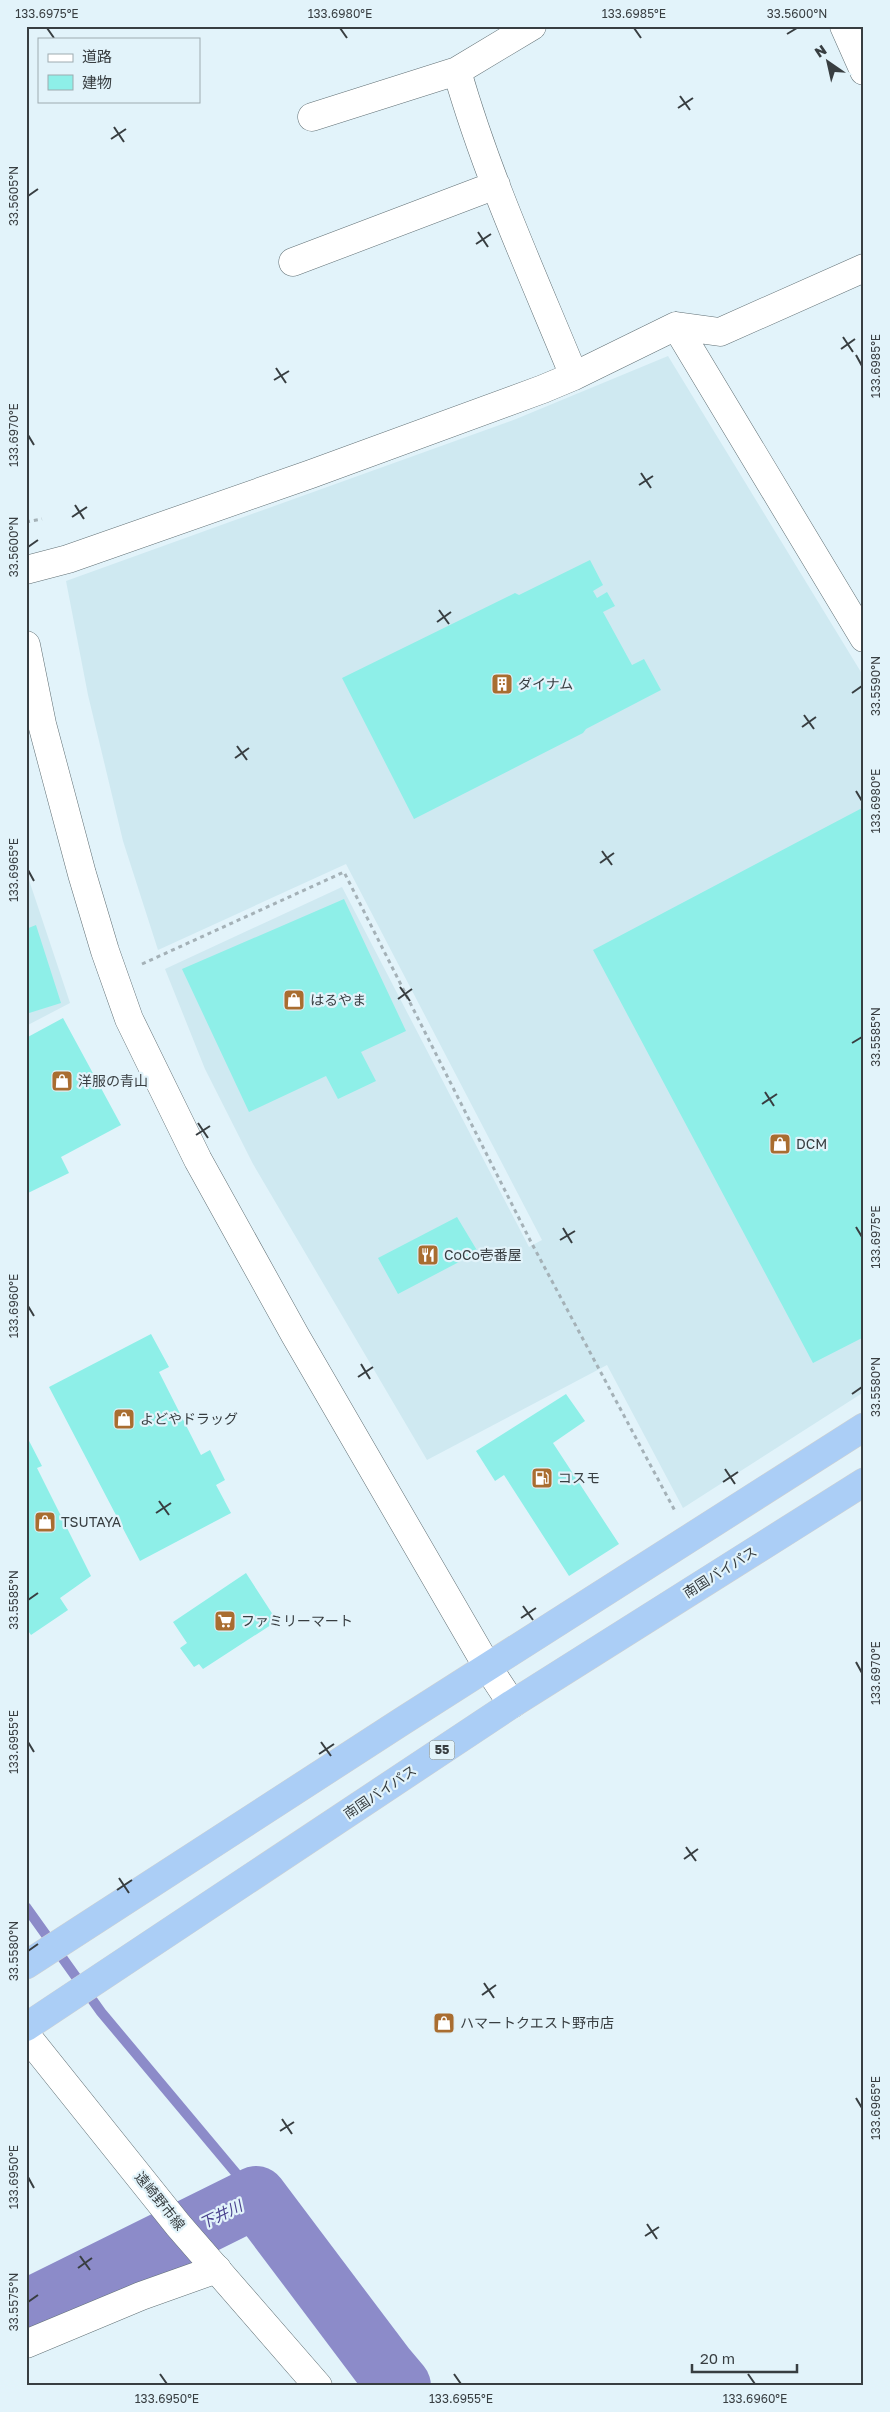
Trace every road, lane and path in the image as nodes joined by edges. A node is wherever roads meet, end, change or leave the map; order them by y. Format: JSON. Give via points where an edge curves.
{"nodes":[{"id":1,"x":532,"y":26,"type":"edge"},
{"id":2,"x":844,"y":26,"type":"edge"},
{"id":3,"x":489,"y":38,"type":"edge"},
{"id":4,"x":457,"y":71,"type":"junction"},
{"id":5,"x":864,"y":71,"type":"edge"},
{"id":6,"x":312,"y":117,"type":"dead end"},
{"id":7,"x":496,"y":185,"type":"junction"},
{"id":8,"x":293,"y":262,"type":"dead end"},
{"id":9,"x":864,"y":268,"type":"edge"},
{"id":10,"x":676,"y":326,"type":"junction"},
{"id":11,"x":574,"y":376,"type":"junction"},
{"id":12,"x":42,"y":519,"type":"dead end"},
{"id":13,"x":26,"y":522,"type":"edge"},
{"id":14,"x":26,"y":570,"type":"edge"},
{"id":15,"x":864,"y":638,"type":"edge"},
{"id":16,"x":26,"y":645,"type":"edge"},
{"id":17,"x":114,"y":976,"type":"junction"},
{"id":18,"x":864,"y":1427,"type":"edge"},
{"id":19,"x":864,"y":1482,"type":"edge"},
{"id":20,"x":689,"y":1538,"type":"junction"},
{"id":21,"x":488,"y":1666,"type":"junction"},
{"id":22,"x":512,"y":1704,"type":"junction"},
{"id":23,"x":26,"y":1965,"type":"edge"},
{"id":24,"x":26,"y":2027,"type":"edge"},
{"id":25,"x":26,"y":2035,"type":"edge"},
{"id":26,"x":217,"y":2269,"type":"junction"},
{"id":27,"x":26,"y":2344,"type":"edge"},
{"id":28,"x":318,"y":2386,"type":"edge"}],
"edges":[{"from":1,"to":3,"type":"street"},
{"from":2,"to":5,"type":"street"},
{"from":3,"to":4,"type":"street"},
{"from":4,"to":6,"type":"street"},
{"from":4,"to":7,"type":"street"},
{"from":7,"to":8,"type":"street"},
{"from":7,"to":11,"type":"street"},
{"from":9,"to":10,"type":"street","via":[[720,332]]},
{"from":10,"to":11,"type":"street"},
{"from":10,"to":15,"type":"street"},
{"from":11,"to":14,"type":"street","via":[[311,474],[68,559]]},
{"from":12,"to":13,"type":"path"},
{"from":16,"to":17,"type":"street","via":[[42,724],[66,815]]},
{"from":17,"to":20,"type":"path","via":[[344,872],[531,1242]]},
{"from":17,"to":21,"type":"street","via":[[129,1019],[198,1160],[299,1343]]},
{"from":18,"to":20,"type":"highway"},
{"from":19,"to":22,"type":"highway","name":"南国バイパス","number":"55"},
{"from":20,"to":21,"type":"highway"},
{"from":21,"to":22,"type":"street"},
{"from":21,"to":23,"type":"highway"},
{"from":22,"to":24,"type":"highway","name":"南国バイパス","number":"55"},
{"from":25,"to":26,"type":"street","name":"遠崎野市線"},
{"from":26,"to":27,"type":"street","via":[[141,2296]]},
{"from":26,"to":28,"type":"street","name":"遠崎野市線"}]}
